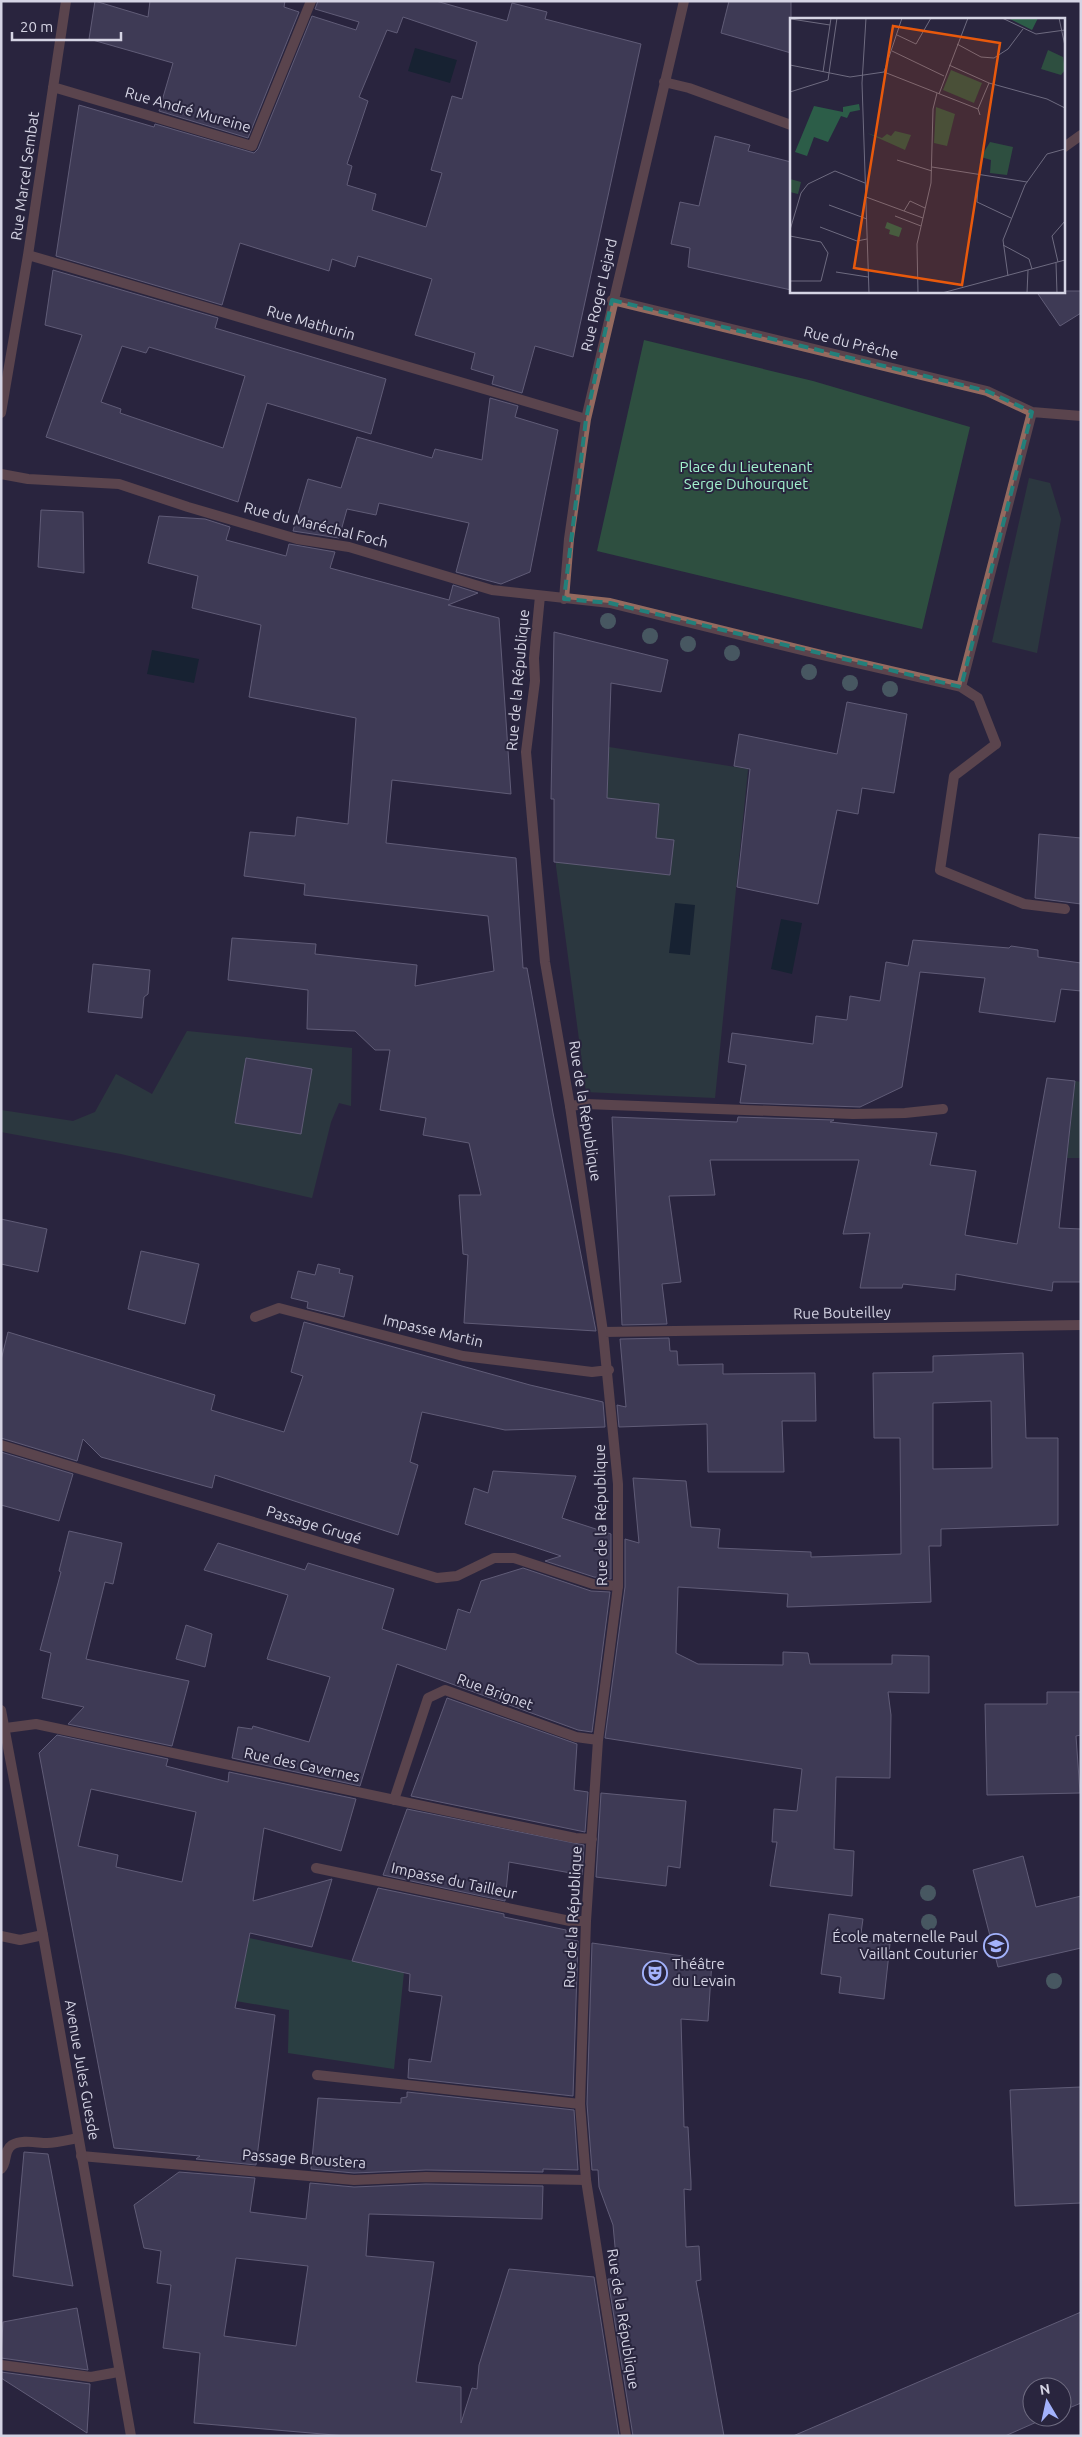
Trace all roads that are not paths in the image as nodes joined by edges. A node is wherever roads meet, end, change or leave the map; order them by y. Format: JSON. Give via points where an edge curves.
{"nodes":[{"id":1,"x":66,"y":1,"type":"edge"},
{"id":2,"x":311,"y":1,"type":"edge"},
{"id":3,"x":684,"y":1,"type":"edge"},
{"id":4,"x":664,"y":82,"type":"junction"},
{"id":5,"x":53,"y":87,"type":"junction"},
{"id":6,"x":790,"y":125,"type":"edge"},
{"id":7,"x":1081,"y":135,"type":"edge"},
{"id":8,"x":1064,"y":147,"type":"edge"},
{"id":9,"x":28,"y":255,"type":"junction"},
{"id":10,"x":612,"y":300,"type":"junction"},
{"id":11,"x":1032,"y":412,"type":"junction"},
{"id":12,"x":1,"y":414,"type":"edge"},
{"id":13,"x":1081,"y":416,"type":"edge"},
{"id":14,"x":586,"y":419,"type":"junction"},
{"id":15,"x":1,"y":474,"type":"edge"},
{"id":16,"x":540,"y":596,"type":"junction"},
{"id":17,"x":564,"y":599,"type":"junction"},
{"id":18,"x":961,"y":686,"type":"junction"},
{"id":19,"x":1065,"y":909,"type":"dead end"},
{"id":20,"x":570,"y":1106,"type":"junction"},
{"id":21,"x":943,"y":1110,"type":"dead end"},
{"id":22,"x":255,"y":1317,"type":"dead end"},
{"id":23,"x":1081,"y":1325,"type":"edge"},
{"id":24,"x":603,"y":1332,"type":"junction"},
{"id":25,"x":609,"y":1370,"type":"junction"},
{"id":26,"x":1,"y":1445,"type":"edge"},
{"id":27,"x":618,"y":1586,"type":"junction"},
{"id":28,"x":1,"y":1710,"type":"edge"},
{"id":29,"x":6,"y":1728,"type":"junction"},
{"id":30,"x":598,"y":1740,"type":"junction"},
{"id":31,"x":394,"y":1800,"type":"junction"},
{"id":32,"x":592,"y":1838,"type":"junction"},
{"id":33,"x":316,"y":1868,"type":"dead end"},
{"id":34,"x":586,"y":1921,"type":"junction"},
{"id":35,"x":43,"y":1935,"type":"junction"},
{"id":36,"x":1,"y":1936,"type":"edge"},
{"id":37,"x":316,"y":2075,"type":"dead end"},
{"id":38,"x":580,"y":2104,"type":"junction"},
{"id":39,"x":78,"y":2138,"type":"junction"},
{"id":40,"x":81,"y":2156,"type":"junction"},
{"id":41,"x":1,"y":2169,"type":"edge"},
{"id":42,"x":586,"y":2180,"type":"junction"},
{"id":43,"x":1,"y":2365,"type":"edge"},
{"id":44,"x":118,"y":2372,"type":"junction"},
{"id":45,"x":130,"y":2436,"type":"edge"},
{"id":46,"x":626,"y":2436,"type":"edge"}],
"edges":[{"from":1,"to":5,"type":"street","name":"Rue Marcel Sembat"},
{"from":2,"to":5,"type":"street","name":"Rue André Mureine","via":[[252,146]]},
{"from":3,"to":4,"type":"street","name":"Rue Roger Lejard"},
{"from":4,"to":6,"type":"street"},
{"from":4,"to":10,"type":"street","name":"Rue Roger Lejard"},
{"from":5,"to":9,"type":"street","name":"Rue Marcel Sembat"},
{"from":7,"to":8,"type":"street"},
{"from":9,"to":12,"type":"street","name":"Rue Marcel Sembat"},
{"from":9,"to":14,"type":"street","name":"Rue Mathurin"},
{"from":10,"to":11,"type":"street","name":"Rue du Prêche","via":[[987,392]]},
{"from":10,"to":14,"type":"street","name":"Rue Roger Lejard"},
{"from":11,"to":13,"type":"street","name":"Rue du Prêche"},
{"from":11,"to":18,"type":"street"},
{"from":14,"to":17,"type":"street","name":"Rue Roger Lejard"},
{"from":15,"to":16,"type":"street","name":"Rue du Maréchal Foch","via":[[28,480],[119,484],[297,539],[349,547],[492,590]]},
{"from":16,"to":17,"type":"street","name":"Rue du Maréchal Foch"},
{"from":16,"to":20,"type":"street","name":"Rue de la République","via":[[535,681],[526,752],[545,962]]},
{"from":17,"to":18,"type":"street","via":[[610,603]]},
{"from":18,"to":19,"type":"street","via":[[978,698],[996,744],[954,776],[940,870],[1024,904]]},
{"from":20,"to":21,"type":"street","via":[[854,1114]]},
{"from":20,"to":24,"type":"street","name":"Rue de la République"},
{"from":22,"to":25,"type":"street","name":"Impasse Martin","via":[[279,1308],[463,1356],[592,1372]]},
{"from":23,"to":24,"type":"street","name":"Rue Bouteilley"},
{"from":24,"to":25,"type":"street","name":"Rue de la République"},
{"from":25,"to":27,"type":"street","name":"Rue de la République","via":[[618,1484]]},
{"from":26,"to":27,"type":"street","name":"Passage Grugé","via":[[438,1578],[457,1576],[494,1558],[514,1558],[593,1584]]},
{"from":27,"to":30,"type":"street","name":"Rue de la République"},
{"from":28,"to":29,"type":"street","name":"Avenue Jules Guesde"},
{"from":29,"to":31,"type":"street","name":"Rue des Cavernes","via":[[36,1724]]},
{"from":29,"to":35,"type":"street","name":"Avenue Jules Guesde"},
{"from":30,"to":31,"type":"street","name":"Rue Brignet","via":[[576,1737],[445,1690],[428,1698]]},
{"from":30,"to":32,"type":"street","name":"Rue de la République"},
{"from":31,"to":32,"type":"street","name":"Rue des Cavernes","via":[[575,1838]]},
{"from":32,"to":34,"type":"street","name":"Rue de la République"},
{"from":33,"to":34,"type":"street","name":"Impasse du Tailleur","via":[[570,1921]]},
{"from":34,"to":38,"type":"street","name":"Rue de la République"},
{"from":35,"to":36,"type":"street","via":[[20,1940]]},
{"from":35,"to":39,"type":"street","name":"Avenue Jules Guesde"},
{"from":37,"to":38,"type":"street"},
{"from":38,"to":42,"type":"street","name":"Rue de la République"},
{"from":39,"to":40,"type":"street","name":"Avenue Jules Guesde"},
{"from":39,"to":41,"type":"street","via":[[13,2144],[6,2152]]},
{"from":40,"to":42,"type":"street","name":"Passage Broustera","via":[[354,2180],[426,2177]]},
{"from":40,"to":44,"type":"street","name":"Avenue Jules Guesde"},
{"from":42,"to":46,"type":"street","name":"Rue de la République"},
{"from":43,"to":44,"type":"street","via":[[91,2377]]},
{"from":44,"to":45,"type":"street","name":"Avenue Jules Guesde"}]}
